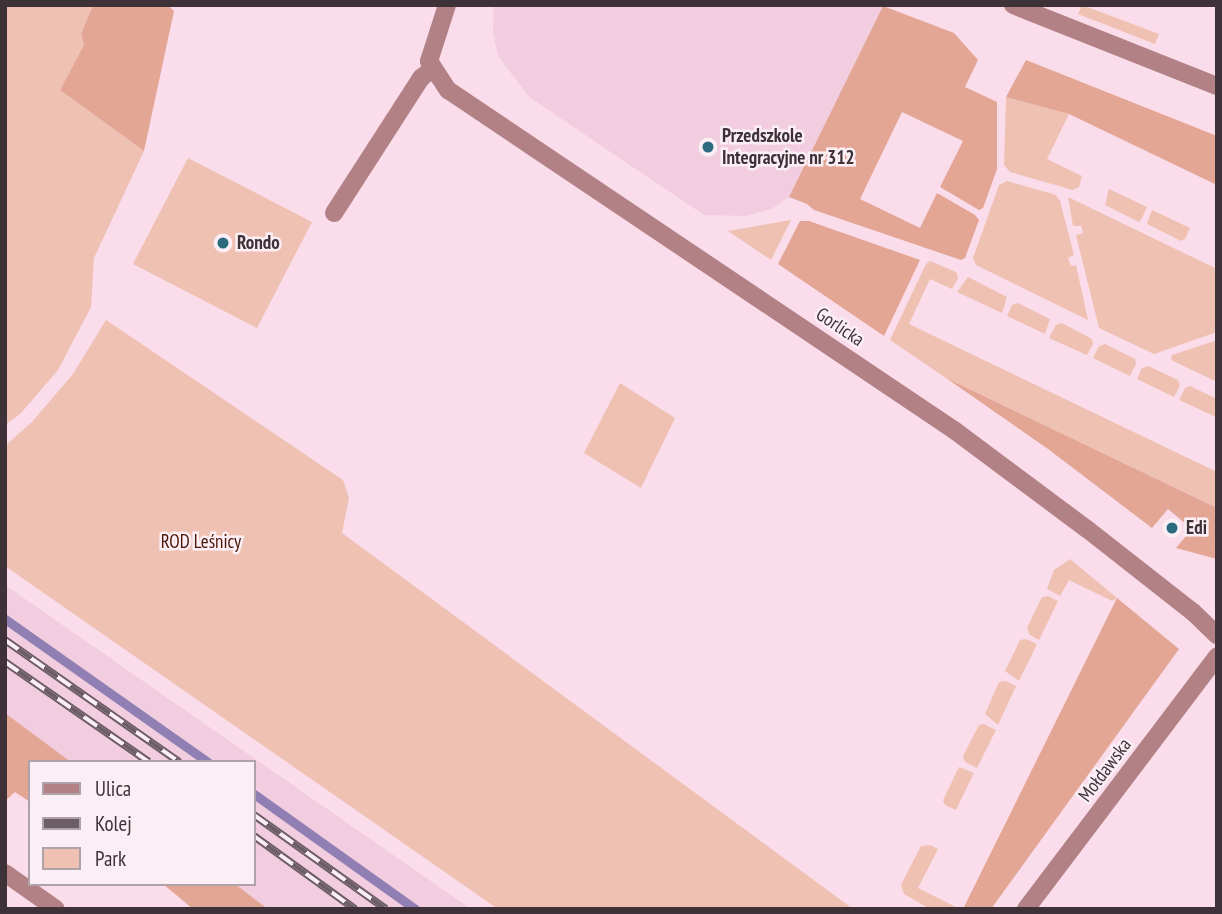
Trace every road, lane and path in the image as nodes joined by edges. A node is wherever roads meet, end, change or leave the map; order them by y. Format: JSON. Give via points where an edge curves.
{"nodes":[{"id":1,"x":447,"y":5,"type":"edge"},
{"id":2,"x":1013,"y":5,"type":"edge"},
{"id":3,"x":432,"y":69,"type":"junction"},
{"id":4,"x":1217,"y":86,"type":"edge"},
{"id":5,"x":334,"y":213,"type":"dead end"},
{"id":6,"x":1217,"y":635,"type":"edge"},
{"id":7,"x":1217,"y":656,"type":"edge"},
{"id":8,"x":5,"y":873,"type":"edge"},
{"id":9,"x":56,"y":909,"type":"edge"},
{"id":10,"x":1026,"y":909,"type":"edge"}],
"edges":[{"from":1,"to":3,"type":"street","via":[[430,50]]},
{"from":2,"to":4,"type":"street"},
{"from":3,"to":5,"type":"street"},
{"from":3,"to":6,"type":"street","name":"Gorlicka","via":[[448,90],[954,430],[1087,529]]},
{"from":7,"to":10,"type":"street","name":"Mołdawska"},
{"from":8,"to":9,"type":"street"}]}
